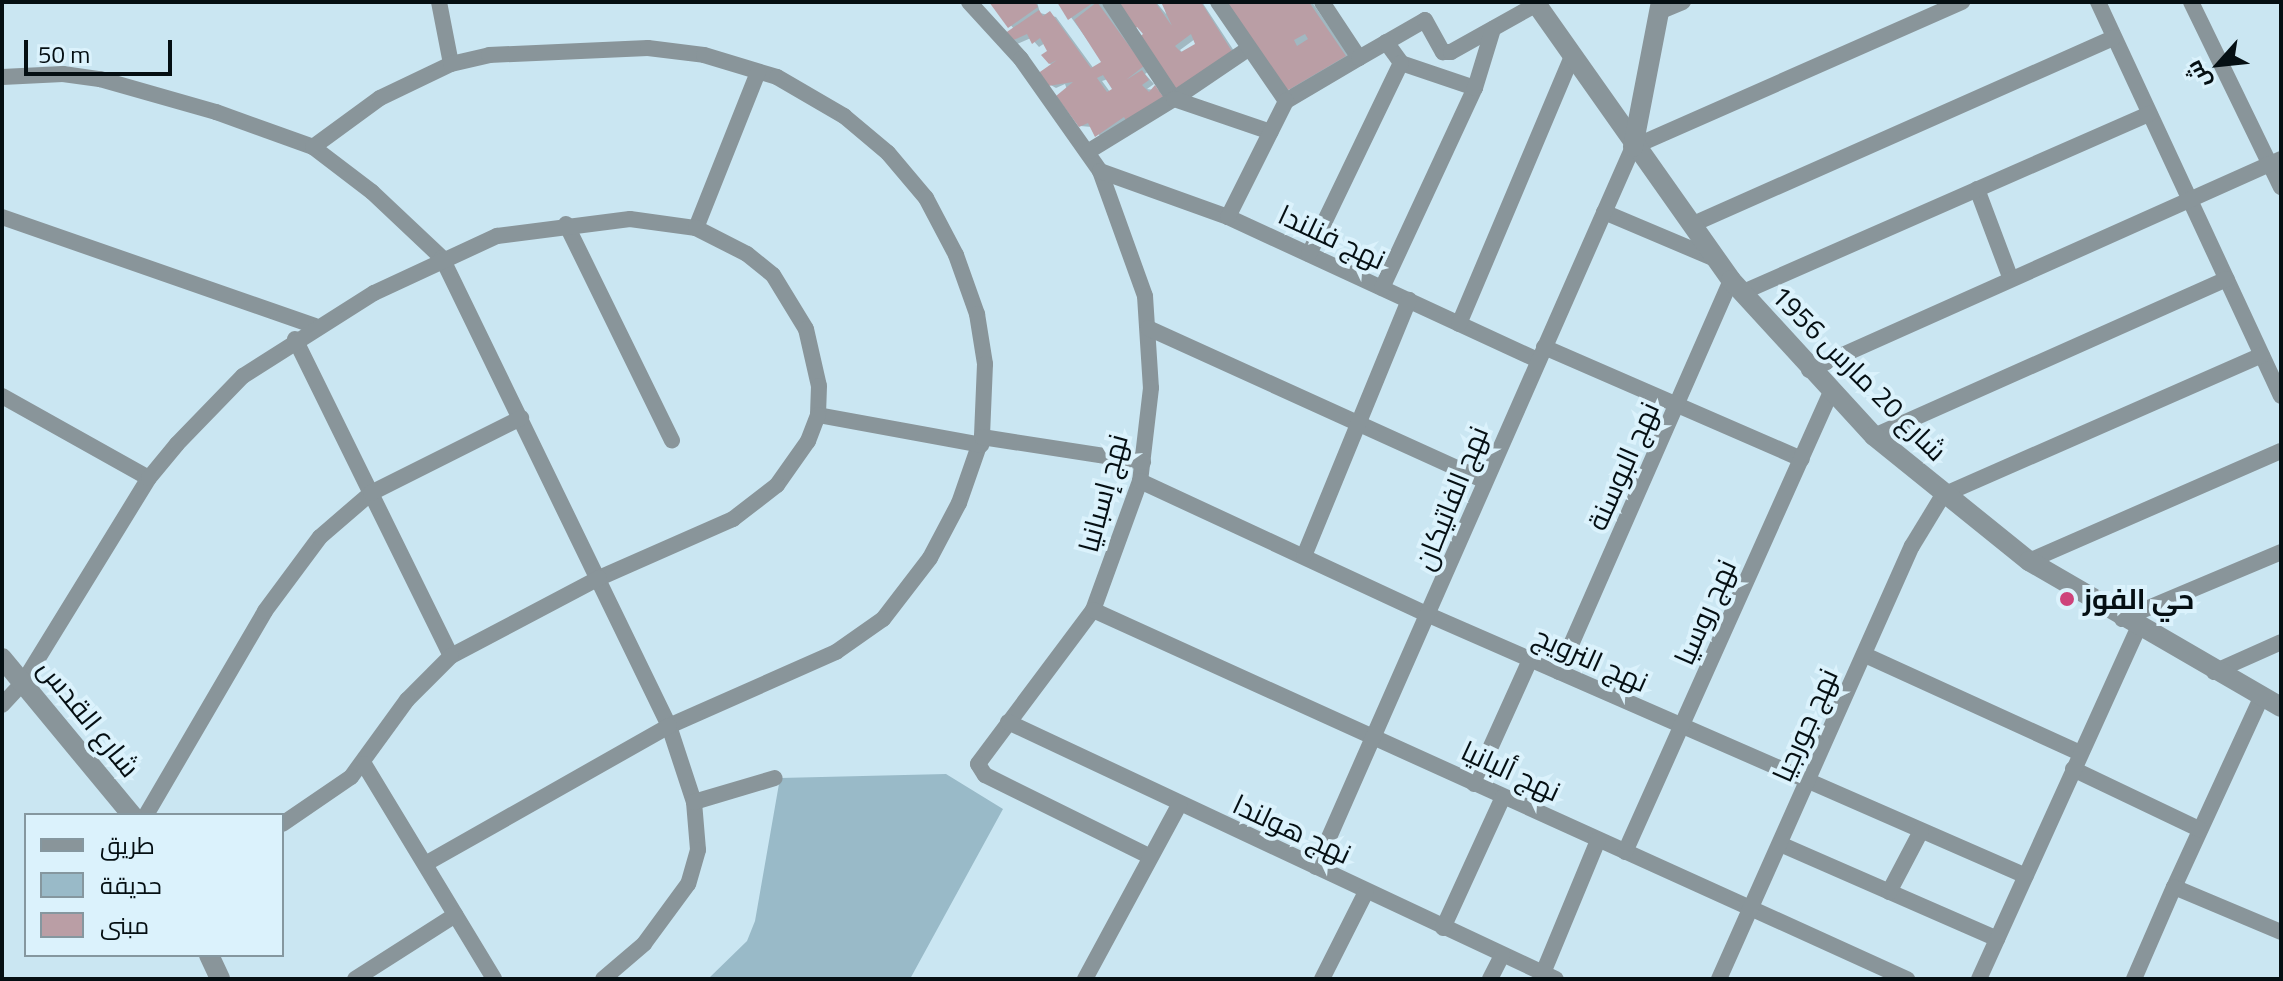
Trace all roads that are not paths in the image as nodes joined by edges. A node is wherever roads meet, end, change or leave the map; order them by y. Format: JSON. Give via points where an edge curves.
{"nodes":[{"id":1,"x":439,"y":2,"type":"edge"},
{"id":2,"x":969,"y":2,"type":"edge"},
{"id":3,"x":1110,"y":2,"type":"edge"},
{"id":4,"x":1218,"y":2,"type":"edge"},
{"id":5,"x":1322,"y":2,"type":"edge"},
{"id":6,"x":1683,"y":2,"type":"edge"},
{"id":7,"x":1962,"y":2,"type":"edge"},
{"id":8,"x":2098,"y":2,"type":"edge"},
{"id":9,"x":2191,"y":2,"type":"edge"},
{"id":10,"x":1536,"y":3,"type":"edge"},
{"id":11,"x":1660,"y":7,"type":"edge"},
{"id":12,"x":1493,"y":29,"type":"junction"},
{"id":13,"x":2113,"y":38,"type":"junction"},
{"id":14,"x":1386,"y":42,"type":"junction"},
{"id":15,"x":1248,"y":49,"type":"junction"},
{"id":16,"x":1572,"y":56,"type":"junction"},
{"id":17,"x":1359,"y":58,"type":"junction"},
{"id":18,"x":1401,"y":63,"type":"junction"},
{"id":19,"x":451,"y":64,"type":"junction"},
{"id":20,"x":758,"y":72,"type":"junction"},
{"id":21,"x":2,"y":77,"type":"edge"},
{"id":22,"x":1475,"y":88,"type":"junction"},
{"id":23,"x":1174,"y":99,"type":"junction"},
{"id":24,"x":1286,"y":101,"type":"junction"},
{"id":25,"x":2149,"y":114,"type":"junction"},
{"id":26,"x":1271,"y":132,"type":"junction"},
{"id":27,"x":313,"y":147,"type":"junction"},
{"id":28,"x":1633,"y":147,"type":"junction"},
{"id":29,"x":1089,"y":151,"type":"junction"},
{"id":30,"x":2276,"y":162,"type":"edge"},
{"id":31,"x":1100,"y":171,"type":"junction"},
{"id":32,"x":2281,"y":187,"type":"edge"},
{"id":33,"x":1977,"y":189,"type":"junction"},
{"id":34,"x":2189,"y":197,"type":"junction"},
{"id":35,"x":1604,"y":212,"type":"junction"},
{"id":36,"x":2,"y":217,"type":"edge"},
{"id":37,"x":1228,"y":217,"type":"junction"},
{"id":38,"x":566,"y":224,"type":"junction"},
{"id":39,"x":1691,"y":225,"type":"junction"},
{"id":40,"x":696,"y":228,"type":"junction"},
{"id":41,"x":1309,"y":254,"type":"junction"},
{"id":42,"x":442,"y":258,"type":"junction"},
{"id":43,"x":1715,"y":259,"type":"junction"},
{"id":44,"x":2010,"y":277,"type":"junction"},
{"id":45,"x":2227,"y":279,"type":"junction"},
{"id":46,"x":1736,"y":287,"type":"junction"},
{"id":47,"x":1382,"y":288,"type":"junction"},
{"id":48,"x":1409,"y":300,"type":"junction"},
{"id":49,"x":1459,"y":324,"type":"junction"},
{"id":50,"x":315,"y":326,"type":"junction"},
{"id":51,"x":1148,"y":328,"type":"junction"},
{"id":52,"x":295,"y":339,"type":"junction"},
{"id":53,"x":1541,"y":354,"type":"junction"},
{"id":54,"x":2262,"y":355,"type":"junction"},
{"id":55,"x":1809,"y":370,"type":"junction"},
{"id":56,"x":1831,"y":392,"type":"junction"},
{"id":57,"x":2,"y":396,"type":"edge"},
{"id":58,"x":2281,"y":396,"type":"edge"},
{"id":59,"x":1679,"y":404,"type":"junction"},
{"id":60,"x":818,"y":415,"type":"junction"},
{"id":61,"x":521,"y":418,"type":"junction"},
{"id":62,"x":1356,"y":422,"type":"junction"},
{"id":63,"x":1874,"y":436,"type":"junction"},
{"id":64,"x":672,"y":440,"type":"dead end"},
{"id":65,"x":982,"y":441,"type":"junction"},
{"id":66,"x":2281,"y":451,"type":"edge"},
{"id":67,"x":1802,"y":459,"type":"junction"},
{"id":68,"x":1143,"y":462,"type":"junction"},
{"id":69,"x":149,"y":478,"type":"junction"},
{"id":70,"x":1140,"y":481,"type":"junction"},
{"id":71,"x":1485,"y":481,"type":"junction"},
{"id":72,"x":371,"y":493,"type":"junction"},
{"id":73,"x":1943,"y":495,"type":"junction"},
{"id":74,"x":2281,"y":552,"type":"edge"},
{"id":75,"x":1304,"y":556,"type":"junction"},
{"id":76,"x":2029,"y":561,"type":"junction"},
{"id":77,"x":599,"y":578,"type":"junction"},
{"id":78,"x":1093,"y":610,"type":"junction"},
{"id":79,"x":1431,"y":616,"type":"junction"},
{"id":80,"x":2130,"y":624,"type":"junction"},
{"id":81,"x":2281,"y":642,"type":"edge"},
{"id":82,"x":1865,"y":655,"type":"junction"},
{"id":83,"x":451,"y":656,"type":"junction"},
{"id":84,"x":2,"y":658,"type":"edge"},
{"id":85,"x":1530,"y":660,"type":"junction"},
{"id":86,"x":1559,"y":672,"type":"junction"},
{"id":87,"x":2214,"y":672,"type":"junction"},
{"id":88,"x":24,"y":681,"type":"junction"},
{"id":89,"x":2261,"y":698,"type":"junction"},
{"id":90,"x":2,"y":705,"type":"edge"},
{"id":91,"x":2281,"y":707,"type":"edge"},
{"id":92,"x":1008,"y":722,"type":"junction"},
{"id":93,"x":669,"y":726,"type":"junction"},
{"id":94,"x":1682,"y":727,"type":"junction"},
{"id":95,"x":1377,"y":737,"type":"junction"},
{"id":96,"x":2076,"y":761,"type":"junction"},
{"id":97,"x":364,"y":764,"type":"junction"},
{"id":98,"x":775,"y":778,"type":"dead end"},
{"id":99,"x":1809,"y":781,"type":"junction"},
{"id":100,"x":1474,"y":784,"type":"junction"},
{"id":101,"x":1503,"y":797,"type":"junction"},
{"id":102,"x":694,"y":802,"type":"junction"},
{"id":103,"x":1179,"y":805,"type":"junction"},
{"id":104,"x":130,"y":813,"type":"edge"},
{"id":105,"x":147,"y":813,"type":"edge"},
{"id":106,"x":284,"y":823,"type":"edge"},
{"id":107,"x":2199,"y":829,"type":"junction"},
{"id":108,"x":1921,"y":831,"type":"junction"},
{"id":109,"x":1598,"y":840,"type":"junction"},
{"id":110,"x":1780,"y":844,"type":"junction"},
{"id":111,"x":1625,"y":852,"type":"junction"},
{"id":112,"x":1149,"y":856,"type":"junction"},
{"id":113,"x":425,"y":864,"type":"junction"},
{"id":114,"x":1316,"y":867,"type":"junction"},
{"id":115,"x":2026,"y":876,"type":"junction"},
{"id":116,"x":2174,"y":887,"type":"junction"},
{"id":117,"x":1366,"y":892,"type":"junction"},
{"id":118,"x":1889,"y":892,"type":"junction"},
{"id":119,"x":1751,"y":907,"type":"junction"},
{"id":120,"x":455,"y":915,"type":"junction"},
{"id":121,"x":1443,"y":928,"type":"junction"},
{"id":122,"x":2281,"y":932,"type":"edge"},
{"id":123,"x":1997,"y":939,"type":"junction"},
{"id":124,"x":1502,"y":955,"type":"junction"},
{"id":125,"x":210,"y":957,"type":"edge"},
{"id":126,"x":1549,"y":976,"type":"edge"},
{"id":127,"x":220,"y":979,"type":"edge"},
{"id":128,"x":355,"y":979,"type":"edge"},
{"id":129,"x":494,"y":979,"type":"edge"},
{"id":130,"x":603,"y":979,"type":"edge"},
{"id":131,"x":1085,"y":979,"type":"edge"},
{"id":132,"x":1322,"y":979,"type":"edge"},
{"id":133,"x":1490,"y":979,"type":"edge"},
{"id":134,"x":1719,"y":979,"type":"edge"},
{"id":135,"x":1907,"y":979,"type":"edge"},
{"id":136,"x":1979,"y":979,"type":"edge"},
{"id":137,"x":2134,"y":979,"type":"edge"}],
"edges":[{"from":1,"to":19,"type":"street"},
{"from":2,"to":29,"type":"street","name":"نهج إسبانيا","via":[[1021,59]]},
{"from":3,"to":23,"type":"street"},
{"from":4,"to":15,"type":"street"},
{"from":5,"to":17,"type":"street"},
{"from":6,"to":11,"type":"street"},
{"from":7,"to":28,"type":"street"},
{"from":8,"to":13,"type":"street"},
{"from":9,"to":30,"type":"street"},
{"from":10,"to":12,"type":"street"},
{"from":10,"to":16,"type":"street","name":"شارع 20 مارس 1956"},
{"from":11,"to":28,"type":"street"},
{"from":12,"to":14,"type":"street","via":[[1446,53],[1425,20]]},
{"from":12,"to":22,"type":"street"},
{"from":13,"to":25,"type":"street"},
{"from":13,"to":39,"type":"street"},
{"from":14,"to":17,"type":"street"},
{"from":14,"to":18,"type":"street"},
{"from":15,"to":23,"type":"street"},
{"from":15,"to":24,"type":"street"},
{"from":16,"to":28,"type":"street","name":"شارع 20 مارس 1956"},
{"from":16,"to":49,"type":"street"},
{"from":17,"to":24,"type":"street"},
{"from":18,"to":22,"type":"street"},
{"from":18,"to":41,"type":"street"},
{"from":19,"to":20,"type":"street","via":[[533,51],[648,48],[704,55]]},
{"from":19,"to":27,"type":"street","via":[[380,98]]},
{"from":20,"to":40,"type":"street"},
{"from":20,"to":65,"type":"street","via":[[844,116],[888,153],[926,198],[956,255],[977,314],[985,364]]},
{"from":21,"to":27,"type":"street","via":[[63,74],[100,79]]},
{"from":22,"to":47,"type":"street"},
{"from":23,"to":26,"type":"street"},
{"from":23,"to":29,"type":"street"},
{"from":24,"to":26,"type":"street"},
{"from":25,"to":33,"type":"street"},
{"from":25,"to":34,"type":"street"},
{"from":26,"to":37,"type":"street"},
{"from":27,"to":42,"type":"street","via":[[372,192]]},
{"from":28,"to":35,"type":"street","name":"نهج الفاتيكان"},
{"from":28,"to":39,"type":"street","name":"شارع 20 مارس 1956"},
{"from":29,"to":31,"type":"street","name":"نهج إسبانيا"},
{"from":30,"to":32,"type":"street"},
{"from":30,"to":34,"type":"street"},
{"from":31,"to":37,"type":"street","name":"نهج فنلندا"},
{"from":31,"to":51,"type":"street","name":"نهج إسبانيا","via":[[1138,270]]},
{"from":33,"to":44,"type":"street"},
{"from":33,"to":46,"type":"street"},
{"from":34,"to":44,"type":"street"},
{"from":34,"to":45,"type":"street"},
{"from":35,"to":43,"type":"street"},
{"from":35,"to":53,"type":"street","name":"نهج الفاتيكان"},
{"from":36,"to":50,"type":"street"},
{"from":37,"to":41,"type":"street","name":"نهج فنلندا"},
{"from":38,"to":40,"type":"street","via":[[630,219]]},
{"from":38,"to":42,"type":"street","via":[[497,236]]},
{"from":38,"to":64,"type":"street"},
{"from":39,"to":43,"type":"street","name":"شارع 20 مارس 1956"},
{"from":40,"to":60,"type":"street","via":[[747,254],[792,301],[816,358]]},
{"from":41,"to":47,"type":"street","name":"نهج فنلندا"},
{"from":42,"to":50,"type":"street"},
{"from":42,"to":61,"type":"street"},
{"from":43,"to":46,"type":"street","name":"شارع 20 مارس 1956"},
{"from":44,"to":55,"type":"street"},
{"from":45,"to":54,"type":"street"},
{"from":45,"to":63,"type":"street"},
{"from":46,"to":55,"type":"street","name":"شارع 20 مارس 1956"},
{"from":46,"to":59,"type":"street","name":"نهج البوسنة"},
{"from":47,"to":48,"type":"street","name":"نهج فنلندا"},
{"from":48,"to":49,"type":"street","name":"نهج فنلندا"},
{"from":48,"to":62,"type":"street"},
{"from":49,"to":53,"type":"street","name":"نهج فنلندا"},
{"from":50,"to":52,"type":"street"},
{"from":51,"to":62,"type":"street"},
{"from":51,"to":68,"type":"street","name":"نهج إسبانيا","via":[[1151,388]]},
{"from":52,"to":69,"type":"street","via":[[243,376]]},
{"from":52,"to":72,"type":"street"},
{"from":53,"to":59,"type":"street","name":"نهج فنلندا"},
{"from":53,"to":71,"type":"street","name":"نهج الفاتيكان"},
{"from":54,"to":58,"type":"street"},
{"from":54,"to":73,"type":"street"},
{"from":55,"to":56,"type":"street","name":"شارع 20 مارس 1956"},
{"from":56,"to":63,"type":"street","name":"شارع 20 مارس 1956"},
{"from":56,"to":67,"type":"street","name":"نهج روسيا"},
{"from":57,"to":69,"type":"street"},
{"from":59,"to":67,"type":"street","name":"نهج فنلندا"},
{"from":59,"to":86,"type":"street","name":"نهج البوسنة"},
{"from":60,"to":65,"type":"street"},
{"from":60,"to":77,"type":"street","via":[[793,464],[758,503],[684,543]]},
{"from":61,"to":72,"type":"street"},
{"from":61,"to":77,"type":"street"},
{"from":62,"to":71,"type":"street"},
{"from":62,"to":75,"type":"street"},
{"from":63,"to":73,"type":"street","name":"شارع 20 مارس 1956"},
{"from":65,"to":68,"type":"street"},
{"from":65,"to":93,"type":"street","via":[[959,503],[930,558],[883,619],[836,652]]},
{"from":66,"to":76,"type":"street"},
{"from":67,"to":94,"type":"street","name":"نهج روسيا"},
{"from":68,"to":70,"type":"street","name":"نهج إسبانيا"},
{"from":69,"to":88,"type":"street"},
{"from":70,"to":75,"type":"street","name":"نهج النرويج"},
{"from":70,"to":78,"type":"street","name":"نهج إسبانيا"},
{"from":71,"to":79,"type":"street","name":"نهج الفاتيكان"},
{"from":72,"to":83,"type":"street"},
{"from":72,"to":105,"type":"street","via":[[338,518],[296,566]]},
{"from":73,"to":76,"type":"street","name":"شارع 20 مارس 1956"},
{"from":73,"to":82,"type":"street","name":"نهج جورجيا","via":[[1912,546]]},
{"from":74,"to":80,"type":"street"},
{"from":75,"to":79,"type":"street","name":"نهج النرويج"},
{"from":76,"to":80,"type":"street","name":"شارع 20 مارس 1956"},
{"from":77,"to":83,"type":"street"},
{"from":77,"to":93,"type":"street"},
{"from":78,"to":92,"type":"street","name":"نهج إسبانيا"},
{"from":78,"to":95,"type":"street","name":"نهج ألبانيا"},
{"from":79,"to":85,"type":"street","name":"نهج النرويج"},
{"from":79,"to":95,"type":"street","name":"نهج الفاتيكان"},
{"from":80,"to":87,"type":"street","name":"شارع 20 مارس 1956"},
{"from":80,"to":96,"type":"street"},
{"from":81,"to":87,"type":"street"},
{"from":82,"to":96,"type":"street"},
{"from":82,"to":99,"type":"street","name":"نهج جورجيا"},
{"from":83,"to":97,"type":"street","via":[[407,700]]},
{"from":84,"to":88,"type":"street","name":"شارع القدس"},
{"from":85,"to":86,"type":"street","name":"نهج النرويج"},
{"from":85,"to":100,"type":"street"},
{"from":86,"to":94,"type":"street","name":"نهج النرويج"},
{"from":87,"to":89,"type":"street","name":"شارع 20 مارس 1956"},
{"from":88,"to":90,"type":"street"},
{"from":88,"to":104,"type":"street","name":"شارع القدس"},
{"from":89,"to":91,"type":"street","name":"شارع 20 مارس 1956"},
{"from":89,"to":107,"type":"street"},
{"from":92,"to":103,"type":"street","name":"نهج هولندا"},
{"from":92,"to":112,"type":"street","name":"نهج إسبانيا","via":[[982,757],[980,771]]},
{"from":93,"to":102,"type":"street"},
{"from":93,"to":113,"type":"street"},
{"from":94,"to":99,"type":"street","name":"نهج النرويج"},
{"from":94,"to":111,"type":"street","name":"نهج روسيا"},
{"from":95,"to":100,"type":"street","name":"نهج ألبانيا"},
{"from":95,"to":114,"type":"street","name":"نهج الفاتيكان"},
{"from":96,"to":107,"type":"street"},
{"from":96,"to":115,"type":"street"},
{"from":97,"to":106,"type":"street","via":[[337,790]]},
{"from":97,"to":113,"type":"street"},
{"from":98,"to":102,"type":"street"},
{"from":99,"to":108,"type":"street","name":"نهج النرويج"},
{"from":99,"to":110,"type":"street","name":"نهج جورجيا"},
{"from":100,"to":101,"type":"street","name":"نهج ألبانيا"},
{"from":101,"to":109,"type":"street","name":"نهج ألبانيا"},
{"from":101,"to":121,"type":"street"},
{"from":102,"to":130,"type":"street","via":[[698,850],[688,884],[665,920]]},
{"from":103,"to":112,"type":"street"},
{"from":103,"to":114,"type":"street","name":"نهج هولندا"},
{"from":107,"to":116,"type":"street"},
{"from":108,"to":115,"type":"street","name":"نهج النرويج"},
{"from":108,"to":118,"type":"street"},
{"from":109,"to":111,"type":"street","name":"نهج ألبانيا"},
{"from":109,"to":126,"type":"street"},
{"from":110,"to":118,"type":"street"},
{"from":110,"to":119,"type":"street","name":"نهج جورجيا"},
{"from":111,"to":119,"type":"street","name":"نهج ألبانيا"},
{"from":112,"to":131,"type":"street"},
{"from":113,"to":120,"type":"street"},
{"from":114,"to":117,"type":"street","name":"نهج هولندا"},
{"from":115,"to":123,"type":"street"},
{"from":116,"to":122,"type":"street"},
{"from":116,"to":137,"type":"street"},
{"from":117,"to":121,"type":"street","name":"نهج هولندا"},
{"from":117,"to":132,"type":"street"},
{"from":118,"to":123,"type":"street"},
{"from":119,"to":134,"type":"street","name":"نهج جورجيا"},
{"from":119,"to":135,"type":"street","name":"نهج ألبانيا"},
{"from":120,"to":128,"type":"street"},
{"from":120,"to":129,"type":"street"},
{"from":121,"to":124,"type":"street","name":"نهج هولندا"},
{"from":123,"to":136,"type":"street"},
{"from":124,"to":126,"type":"street","name":"نهج هولندا"},
{"from":124,"to":133,"type":"street"},
{"from":125,"to":127,"type":"street"}]}
